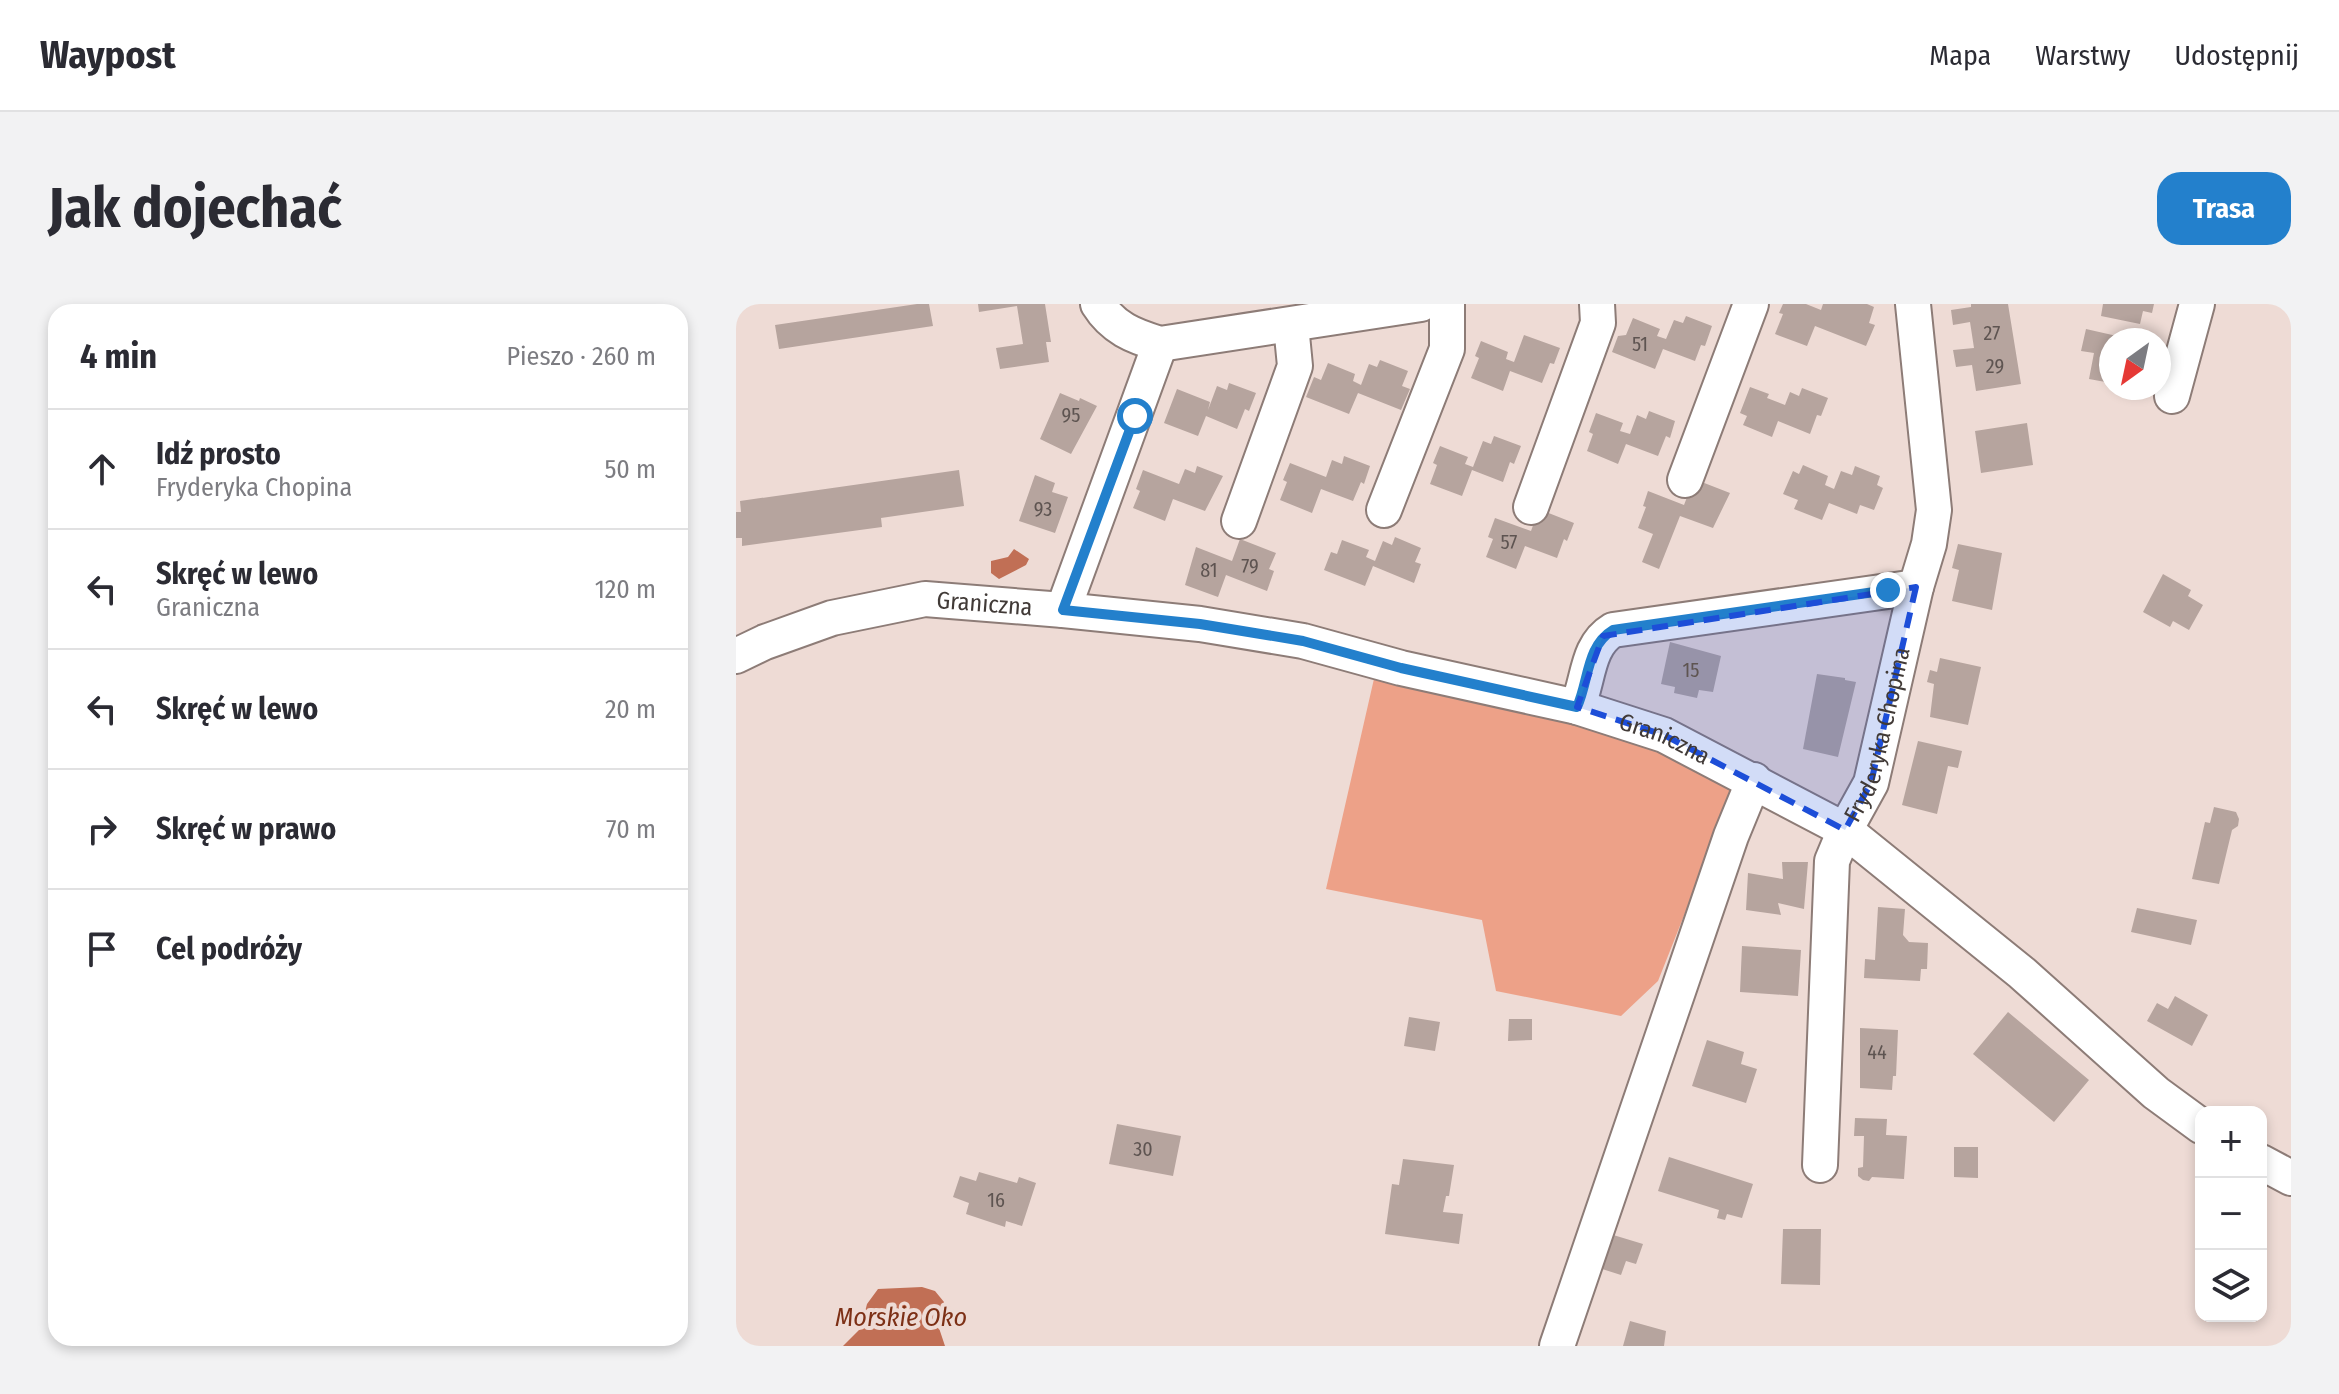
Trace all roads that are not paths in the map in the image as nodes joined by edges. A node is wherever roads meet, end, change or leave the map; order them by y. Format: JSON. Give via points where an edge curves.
{"nodes":[{"id":1,"x":1098,"y":304,"type":"edge"},
{"id":2,"x":1421,"y":304,"type":"edge"},
{"id":3,"x":1447,"y":304,"type":"edge"},
{"id":4,"x":1597,"y":304,"type":"edge"},
{"id":5,"x":1751,"y":304,"type":"edge"},
{"id":6,"x":1913,"y":304,"type":"edge"},
{"id":7,"x":2197,"y":304,"type":"edge"},
{"id":8,"x":1362,"y":308,"type":"edge"},
{"id":9,"x":1291,"y":325,"type":"junction"},
{"id":10,"x":1160,"y":344,"type":"junction"},
{"id":11,"x":2172,"y":396,"type":"dead end"},
{"id":12,"x":1685,"y":480,"type":"dead end"},
{"id":13,"x":1531,"y":507,"type":"dead end"},
{"id":14,"x":1384,"y":510,"type":"dead end"},
{"id":15,"x":1239,"y":521,"type":"dead end"},
{"id":16,"x":1916,"y":587,"type":"junction"},
{"id":17,"x":1063,"y":610,"type":"junction"},
{"id":18,"x":736,"y":656,"type":"edge"},
{"id":19,"x":1577,"y":707,"type":"junction"},
{"id":20,"x":1754,"y":780,"type":"junction"},
{"id":21,"x":1845,"y":830,"type":"junction"},
{"id":22,"x":2195,"y":1122,"type":"edge"},
{"id":23,"x":1820,"y":1165,"type":"dead end"},
{"id":24,"x":2267,"y":1165,"type":"edge"},
{"id":25,"x":2291,"y":1178,"type":"edge"},
{"id":26,"x":1557,"y":1346,"type":"edge"}],
"edges":[{"from":1,"to":10,"type":"street","via":[[1131,336]]},
{"from":2,"to":8,"type":"street"},
{"from":3,"to":14,"type":"street","via":[[1447,349]]},
{"from":4,"to":13,"type":"street","via":[[1598,323]]},
{"from":5,"to":12,"type":"street"},
{"from":6,"to":16,"type":"street","name":"Fryderyka Chopina","via":[[1934,510]]},
{"from":7,"to":11,"type":"street"},
{"from":8,"to":9,"type":"street"},
{"from":9,"to":10,"type":"street"},
{"from":9,"to":15,"type":"street","via":[[1295,366]]},
{"from":10,"to":17,"type":"street"},
{"from":16,"to":19,"type":"street","via":[[1613,630],[1595,648]]},
{"from":16,"to":21,"type":"street","name":"Fryderyka Chopina","via":[[1871,783]]},
{"from":17,"to":18,"type":"street","name":"Graniczna","via":[[925,599],[832,618]]},
{"from":17,"to":19,"type":"street","name":"Graniczna","via":[[1303,641]]},
{"from":19,"to":20,"type":"street","name":"Graniczna","via":[[1664,735]]},
{"from":20,"to":21,"type":"street","name":"Graniczna"},
{"from":20,"to":26,"type":"street"},
{"from":21,"to":22,"type":"street","name":"Graniczna"},
{"from":21,"to":23,"type":"street","name":"Fryderyka Chopina","via":[[1832,861]]},
{"from":24,"to":25,"type":"street"}]}
